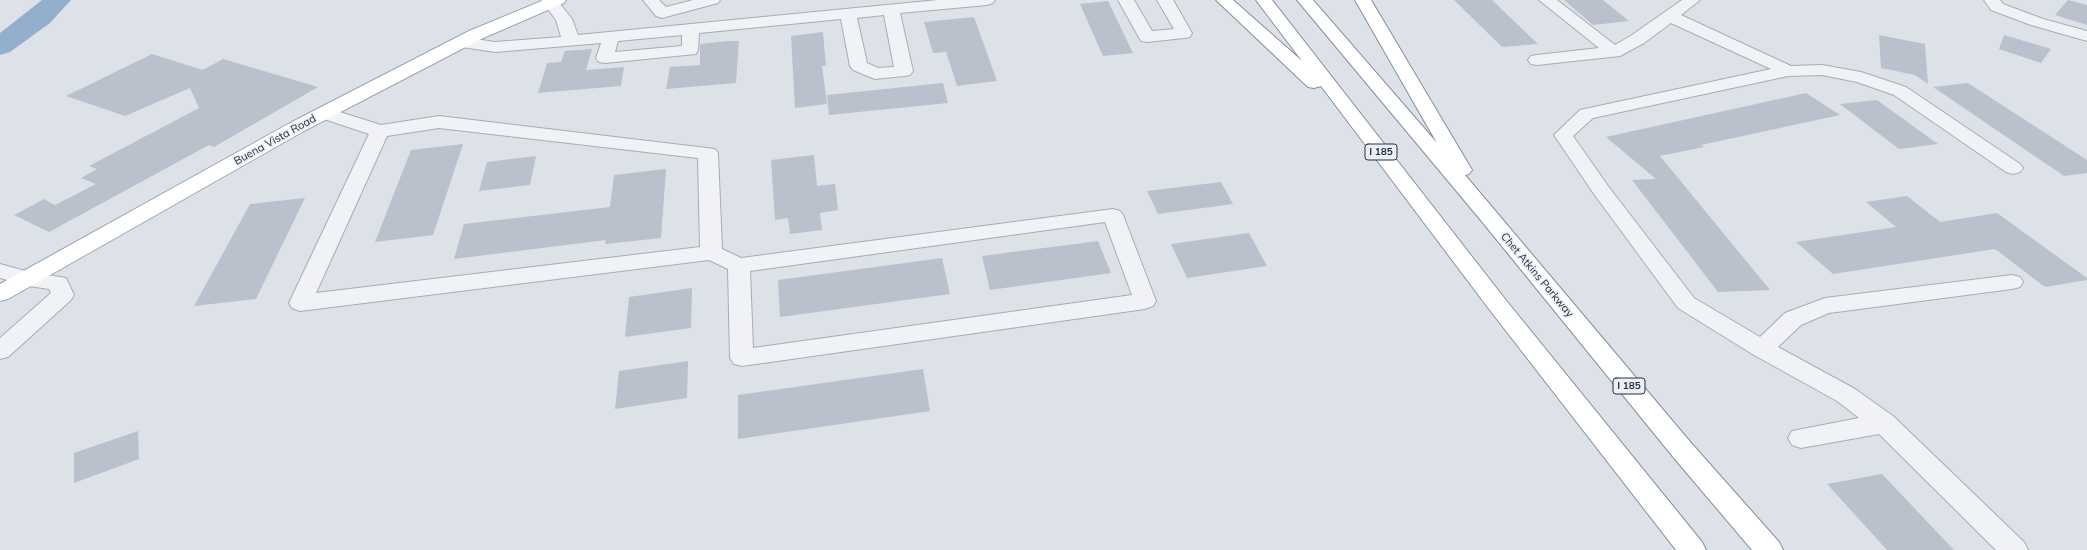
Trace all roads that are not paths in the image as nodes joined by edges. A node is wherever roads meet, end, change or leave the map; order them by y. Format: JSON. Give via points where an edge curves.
{"nodes":[{"id":1,"x":652,"y":0,"type":"edge"},
{"id":2,"x":712,"y":0,"type":"edge"},
{"id":3,"x":987,"y":0,"type":"edge"},
{"id":4,"x":1126,"y":0,"type":"edge"},
{"id":5,"x":1165,"y":0,"type":"edge"},
{"id":6,"x":1224,"y":0,"type":"edge"},
{"id":7,"x":1264,"y":0,"type":"edge"},
{"id":8,"x":1305,"y":0,"type":"edge"},
{"id":9,"x":1363,"y":0,"type":"edge"},
{"id":10,"x":1547,"y":0,"type":"edge"},
{"id":11,"x":1692,"y":0,"type":"edge"},
{"id":12,"x":1992,"y":0,"type":"edge"},
{"id":13,"x":553,"y":1,"type":"edge"},
{"id":14,"x":891,"y":9,"type":"junction"},
{"id":15,"x":848,"y":14,"type":"junction"},
{"id":16,"x":1671,"y":17,"type":"junction"},
{"id":17,"x":2087,"y":36,"type":"edge"},
{"id":18,"x":570,"y":41,"type":"junction"},
{"id":19,"x":462,"y":42,"type":"junction"},
{"id":20,"x":1614,"y":52,"type":"junction"},
{"id":21,"x":1537,"y":60,"type":"dead end"},
{"id":22,"x":1788,"y":71,"type":"junction"},
{"id":23,"x":324,"y":113,"type":"junction"},
{"id":24,"x":380,"y":131,"type":"junction"},
{"id":25,"x":2013,"y":168,"type":"dead end"},
{"id":26,"x":1491,"y":219,"type":"junction"},
{"id":27,"x":1458,"y":251,"type":"junction"},
{"id":28,"x":711,"y":253,"type":"junction"},
{"id":29,"x":739,"y":265,"type":"junction"},
{"id":30,"x":0,"y":271,"type":"edge"},
{"id":31,"x":29,"y":279,"type":"junction"},
{"id":32,"x":2012,"y":282,"type":"dead end"},
{"id":33,"x":0,"y":294,"type":"edge"},
{"id":34,"x":1762,"y":349,"type":"junction"},
{"id":35,"x":0,"y":351,"type":"edge"},
{"id":36,"x":1884,"y":423,"type":"junction"},
{"id":37,"x":1801,"y":438,"type":"dead end"},
{"id":38,"x":1692,"y":550,"type":"edge"},
{"id":39,"x":1769,"y":550,"type":"edge"},
{"id":40,"x":2014,"y":550,"type":"edge"}],
"edges":[{"from":1,"to":2,"type":"street","via":[[662,13]]},
{"from":3,"to":14,"type":"street"},
{"from":4,"to":5,"type":"street","via":[[1147,37],[1184,33]]},
{"from":6,"to":27,"type":"main road","via":[[1305,73]]},
{"from":7,"to":27,"type":"main road","number":"I 185"},
{"from":8,"to":26,"type":"main road","name":"Chet Atkins Parkway","number":"I 185"},
{"from":9,"to":26,"type":"main road"},
{"from":10,"to":20,"type":"street"},
{"from":11,"to":16,"type":"street"},
{"from":12,"to":17,"type":"street","via":[[1997,7],[2017,15]]},
{"from":13,"to":18,"type":"street","via":[[564,20]]},
{"from":13,"to":19,"type":"main road","name":"Buena Vista Road"},
{"from":14,"to":15,"type":"street"},
{"from":14,"to":15,"type":"street","via":[[904,72],[875,74],[860,66]]},
{"from":15,"to":18,"type":"street","via":[[691,30],[690,50],[606,58],[610,37]]},
{"from":16,"to":20,"type":"street"},
{"from":16,"to":22,"type":"street"},
{"from":18,"to":19,"type":"street","via":[[495,47]]},
{"from":19,"to":23,"type":"main road","name":"Buena Vista Road"},
{"from":20,"to":21,"type":"street"},
{"from":22,"to":25,"type":"street","via":[[1822,70],[1861,77],[1900,91]]},
{"from":22,"to":34,"type":"street","via":[[1587,114],[1563,135],[1686,303]]},
{"from":23,"to":24,"type":"street"},
{"from":23,"to":31,"type":"main road","name":"Buena Vista Road"},
{"from":24,"to":28,"type":"street","via":[[439,122],[708,153]]},
{"from":24,"to":28,"type":"street","via":[[300,303]]},
{"from":26,"to":39,"type":"main road","name":"Chet Atkins Parkway","number":"I 185","via":[[1683,451]]},
{"from":27,"to":38,"type":"main road","number":"I 185"},
{"from":28,"to":29,"type":"street"},
{"from":29,"to":29,"type":"street","via":[[742,358],[1145,301],[1113,215]]},
{"from":30,"to":31,"type":"street"},
{"from":31,"to":33,"type":"main road","name":"Buena Vista Road"},
{"from":31,"to":35,"type":"street","via":[[58,282],[63,295]]},
{"from":32,"to":34,"type":"street","via":[[1824,306],[1793,319]]},
{"from":34,"to":36,"type":"street","via":[[1846,395]]},
{"from":36,"to":37,"type":"street"},
{"from":36,"to":40,"type":"street"}]}
